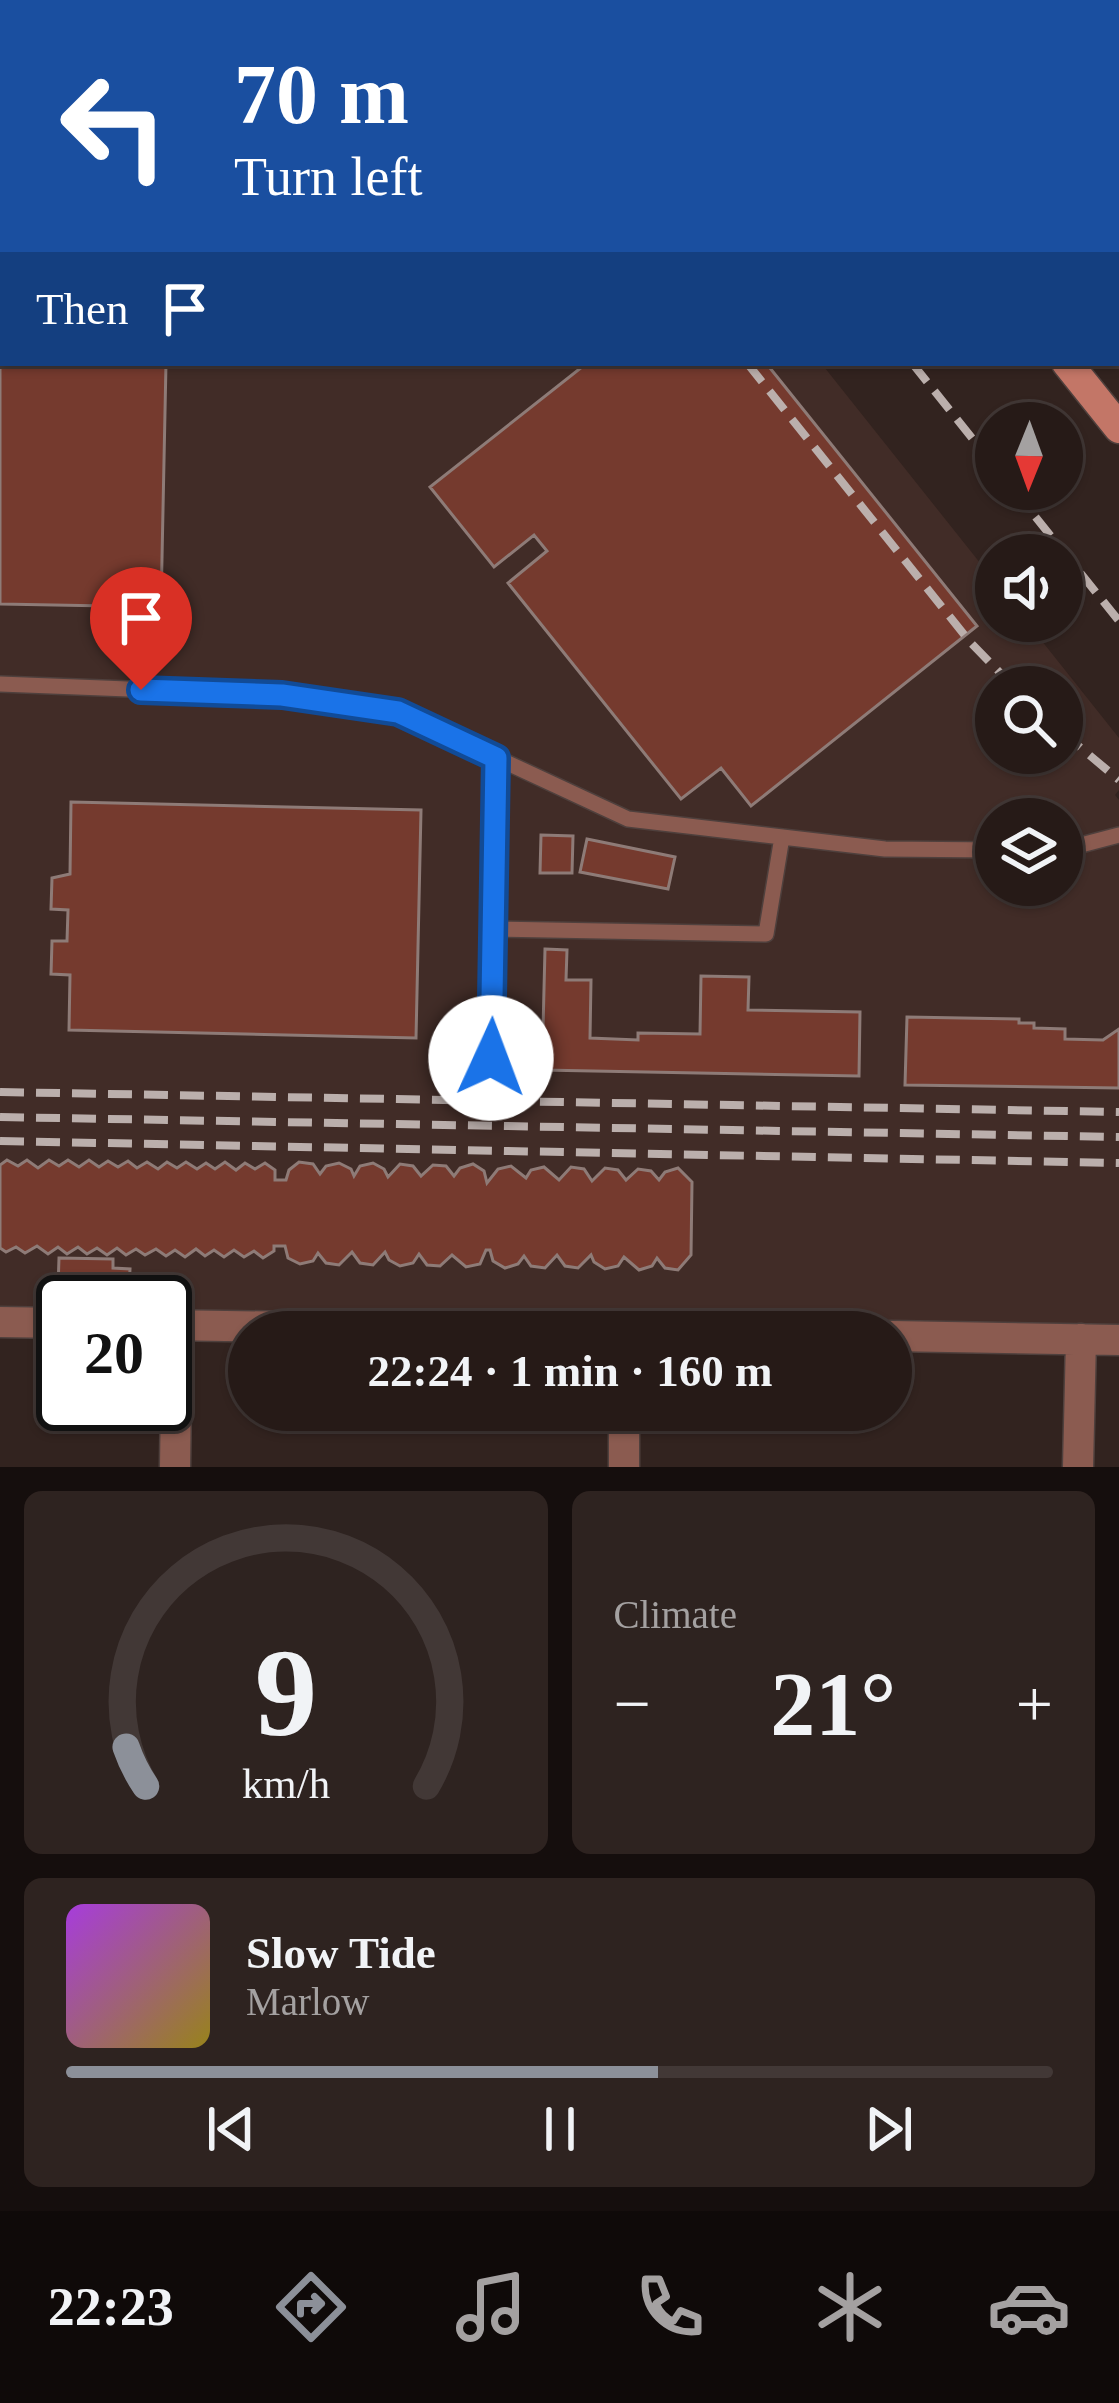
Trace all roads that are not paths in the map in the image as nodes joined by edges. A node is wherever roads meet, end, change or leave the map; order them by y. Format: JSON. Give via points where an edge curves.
{"nodes":[{"id":1,"x":1069,"y":366,"type":"edge"},
{"id":2,"x":1119,"y":428,"type":"edge"},
{"id":3,"x":0,"y":684,"type":"edge"},
{"id":4,"x":496,"y":758,"type":"junction"},
{"id":5,"x":1119,"y":835,"type":"edge"},
{"id":6,"x":782,"y":837,"type":"junction"},
{"id":7,"x":1083,"y":844,"type":"edge"},
{"id":8,"x":975,"y":850,"type":"edge"},
{"id":9,"x":496,"y":929,"type":"junction"},
{"id":10,"x":491,"y":1058,"type":"dead end"},
{"id":11,"x":0,"y":1322,"type":"edge"},
{"id":12,"x":36,"y":1323,"type":"edge"},
{"id":13,"x":192,"y":1325,"type":"edge"},
{"id":14,"x":228,"y":1326,"type":"edge"},
{"id":15,"x":912,"y":1336,"type":"edge"},
{"id":16,"x":1081,"y":1339,"type":"junction"},
{"id":17,"x":1119,"y":1340,"type":"edge"},
{"id":18,"x":174,"y":1431,"type":"edge"},
{"id":19,"x":624,"y":1431,"type":"edge"},
{"id":20,"x":175,"y":1467,"type":"edge"},
{"id":21,"x":624,"y":1467,"type":"edge"},
{"id":22,"x":1078,"y":1467,"type":"edge"}],
"edges":[{"from":1,"to":2,"type":"main road"},
{"from":3,"to":4,"type":"lane","via":[[282,695],[398,712]]},
{"from":4,"to":6,"type":"lane","via":[[628,818]]},
{"from":4,"to":9,"type":"lane"},
{"from":5,"to":7,"type":"lane"},
{"from":6,"to":8,"type":"lane"},
{"from":6,"to":9,"type":"lane","via":[[766,934]]},
{"from":9,"to":10,"type":"lane"},
{"from":11,"to":12,"type":"street"},
{"from":13,"to":14,"type":"street"},
{"from":15,"to":16,"type":"street"},
{"from":16,"to":17,"type":"street"},
{"from":16,"to":22,"type":"street"},
{"from":18,"to":20,"type":"street"},
{"from":19,"to":21,"type":"street"}]}
